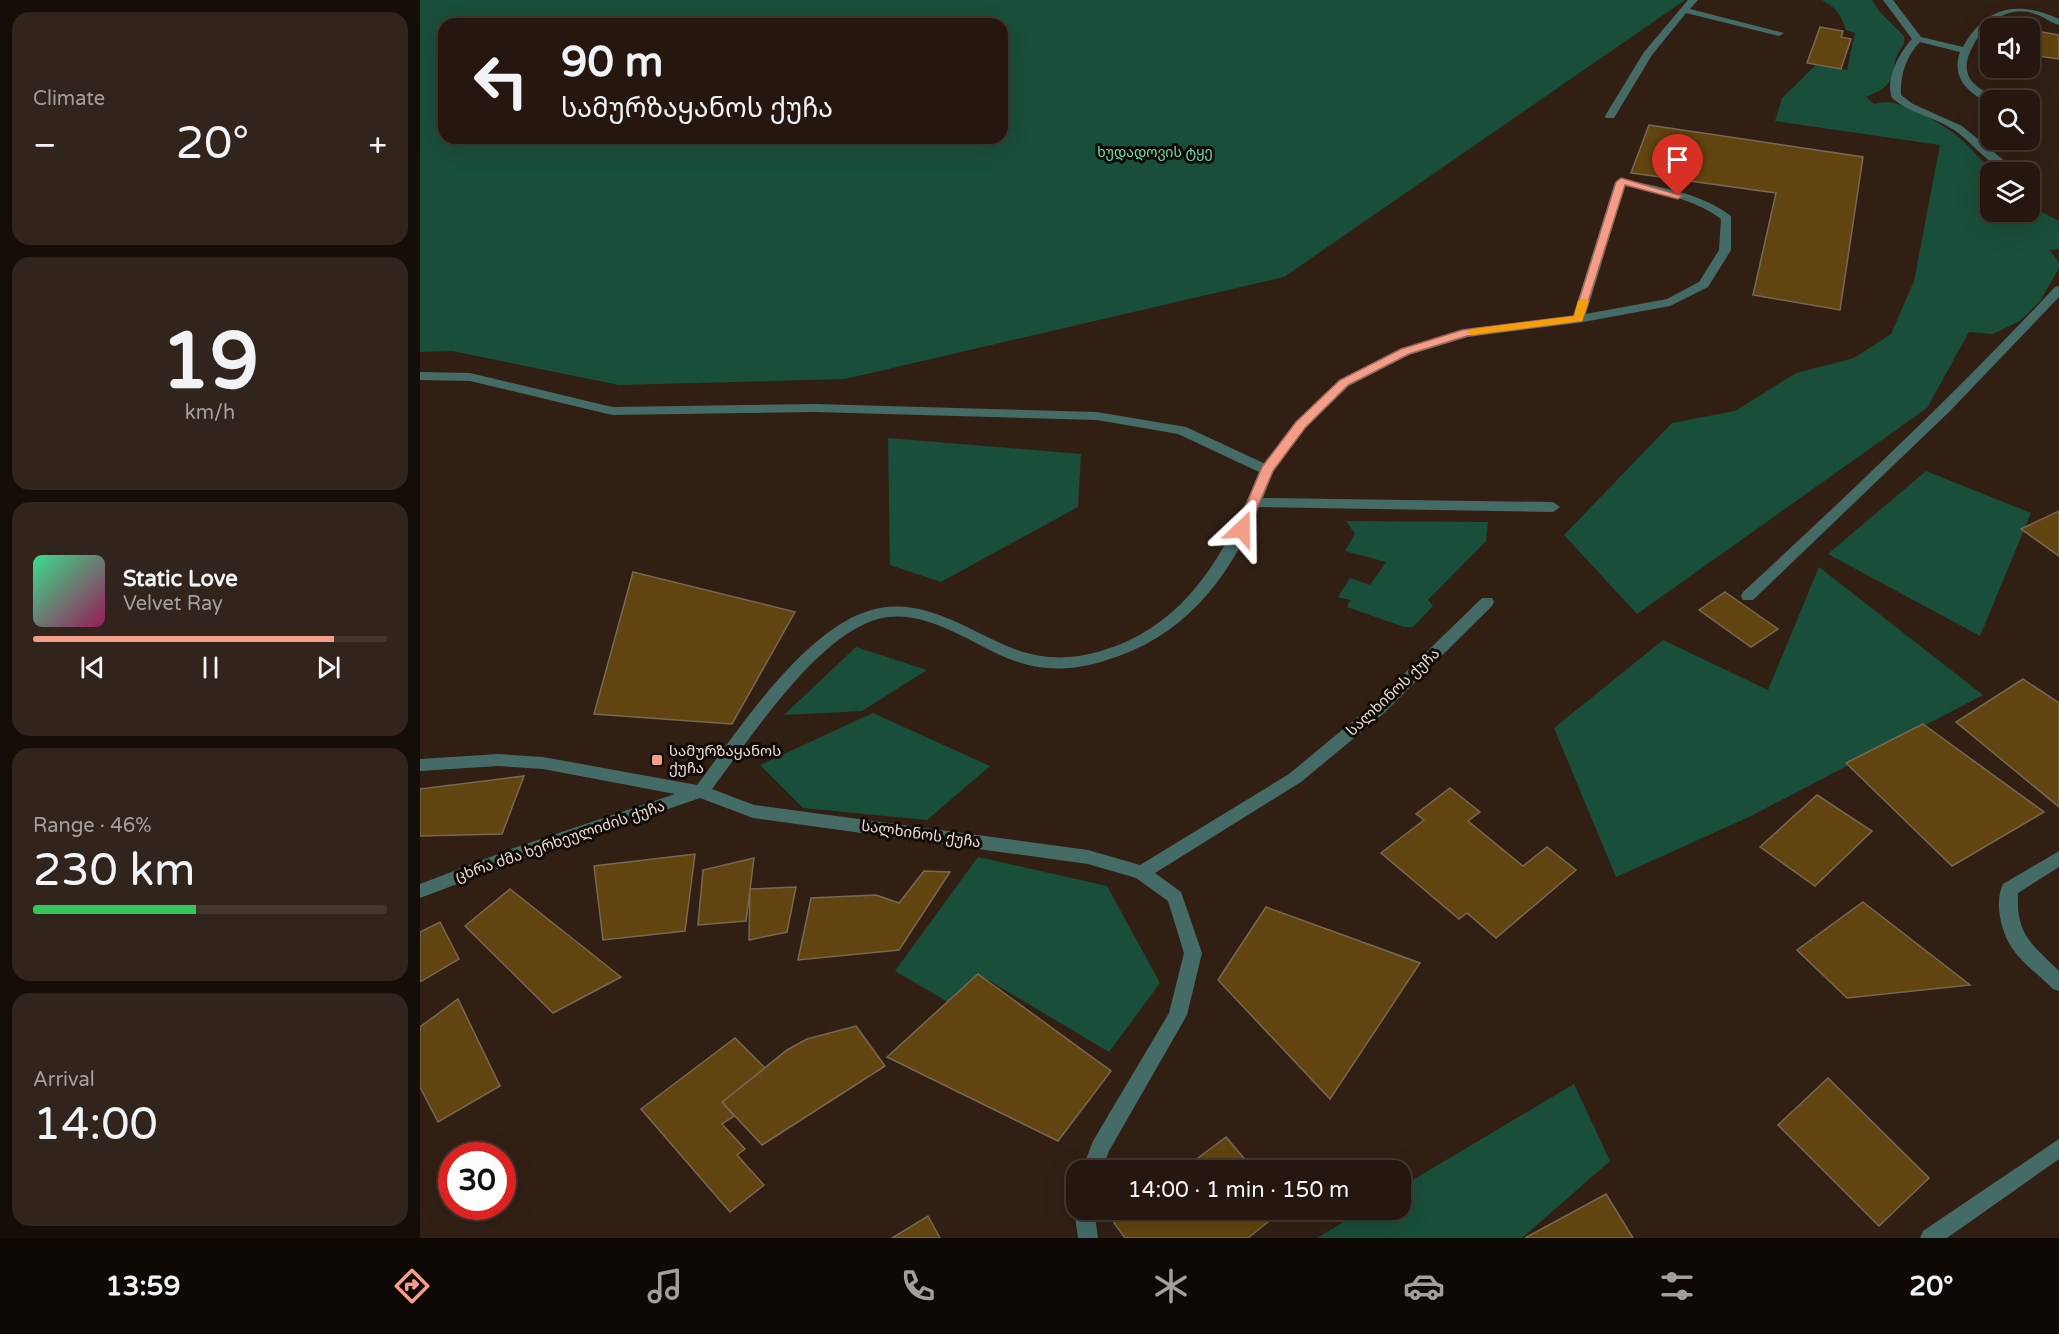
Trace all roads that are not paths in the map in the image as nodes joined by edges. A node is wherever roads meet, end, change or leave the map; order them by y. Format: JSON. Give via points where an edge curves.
{"nodes":[{"id":1,"x":1693,"y":0,"type":"edge"},
{"id":2,"x":1888,"y":0,"type":"edge"},
{"id":3,"x":1684,"y":10,"type":"junction"},
{"id":4,"x":2042,"y":12,"type":"junction"},
{"id":5,"x":2059,"y":12,"type":"edge"},
{"id":6,"x":2059,"y":22,"type":"edge"},
{"id":7,"x":1779,"y":33,"type":"dead end"},
{"id":8,"x":1918,"y":39,"type":"junction"},
{"id":9,"x":1964,"y":50,"type":"junction"},
{"id":10,"x":1980,"y":95,"type":"edge"},
{"id":11,"x":1610,"y":116,"type":"dead end"},
{"id":12,"x":2000,"y":162,"type":"edge"},
{"id":13,"x":2059,"y":290,"type":"edge"},
{"id":14,"x":1578,"y":319,"type":"junction"},
{"id":15,"x":420,"y":376,"type":"edge"},
{"id":16,"x":1267,"y":470,"type":"junction"},
{"id":17,"x":1253,"y":502,"type":"junction"},
{"id":18,"x":1553,"y":507,"type":"dead end"},
{"id":19,"x":1748,"y":596,"type":"dead end"},
{"id":20,"x":1487,"y":602,"type":"dead end"},
{"id":21,"x":420,"y":765,"type":"edge"},
{"id":22,"x":701,"y":792,"type":"junction"},
{"id":23,"x":2059,"y":858,"type":"edge"},
{"id":24,"x":1142,"y":873,"type":"junction"},
{"id":25,"x":420,"y":891,"type":"edge"},
{"id":26,"x":2059,"y":983,"type":"edge"},
{"id":27,"x":2059,"y":1148,"type":"edge"},
{"id":28,"x":1095,"y":1160,"type":"edge"},
{"id":29,"x":1086,"y":1220,"type":"edge"},
{"id":30,"x":1088,"y":1238,"type":"edge"},
{"id":31,"x":1930,"y":1238,"type":"edge"}],
"edges":[{"from":1,"to":3,"type":"street"},
{"from":2,"to":8,"type":"street"},
{"from":3,"to":7,"type":"street"},
{"from":3,"to":11,"type":"street","via":[[1648,54]]},
{"from":4,"to":5,"type":"street"},
{"from":4,"to":6,"type":"street"},
{"from":4,"to":9,"type":"street","via":[[2000,12],[1986,20]]},
{"from":8,"to":9,"type":"street"},
{"from":8,"to":12,"type":"street","via":[[1903,59],[1896,96],[1958,129]]},
{"from":9,"to":10,"type":"street","via":[[1961,64],[1966,82]]},
{"from":13,"to":19,"type":"street","via":[[1914,441]]},
{"from":14,"to":14,"type":"street","via":[[1621,182],[1697,200],[1727,218],[1725,250],[1704,284],[1670,302]]},
{"from":14,"to":16,"type":"street","via":[[1466,333],[1405,352],[1344,383],[1300,425]]},
{"from":15,"to":16,"type":"street","via":[[470,377],[612,411],[815,408],[1097,416],[1181,429]]},
{"from":16,"to":17,"type":"street"},
{"from":17,"to":18,"type":"street"},
{"from":17,"to":22,"type":"street","via":[[1242,529],[1197,597],[1171,622],[1130,648],[1084,662],[1049,665],[1022,658],[922,615],[901,611],[876,614],[854,623],[827,641],[786,682]]},
{"from":20,"to":24,"type":"street","name":"სალხინოს ქუჩა","via":[[1377,710],[1295,778]]},
{"from":21,"to":22,"type":"street","via":[[498,760],[543,763]]},
{"from":22,"to":24,"type":"street","name":"სალხინოს ქუჩა","via":[[753,811],[1088,857]]},
{"from":22,"to":25,"type":"street","name":"ცხრა ძმა ხერხეულიძის ქუჩა"},
{"from":23,"to":26,"type":"street","via":[[2010,889],[2008,914],[2019,943]]},
{"from":24,"to":28,"type":"street","name":"სალხინოს ქუჩა","via":[[1175,897],[1192,953],[1178,1015]]},
{"from":27,"to":31,"type":"street"},
{"from":29,"to":30,"type":"street"}]}
